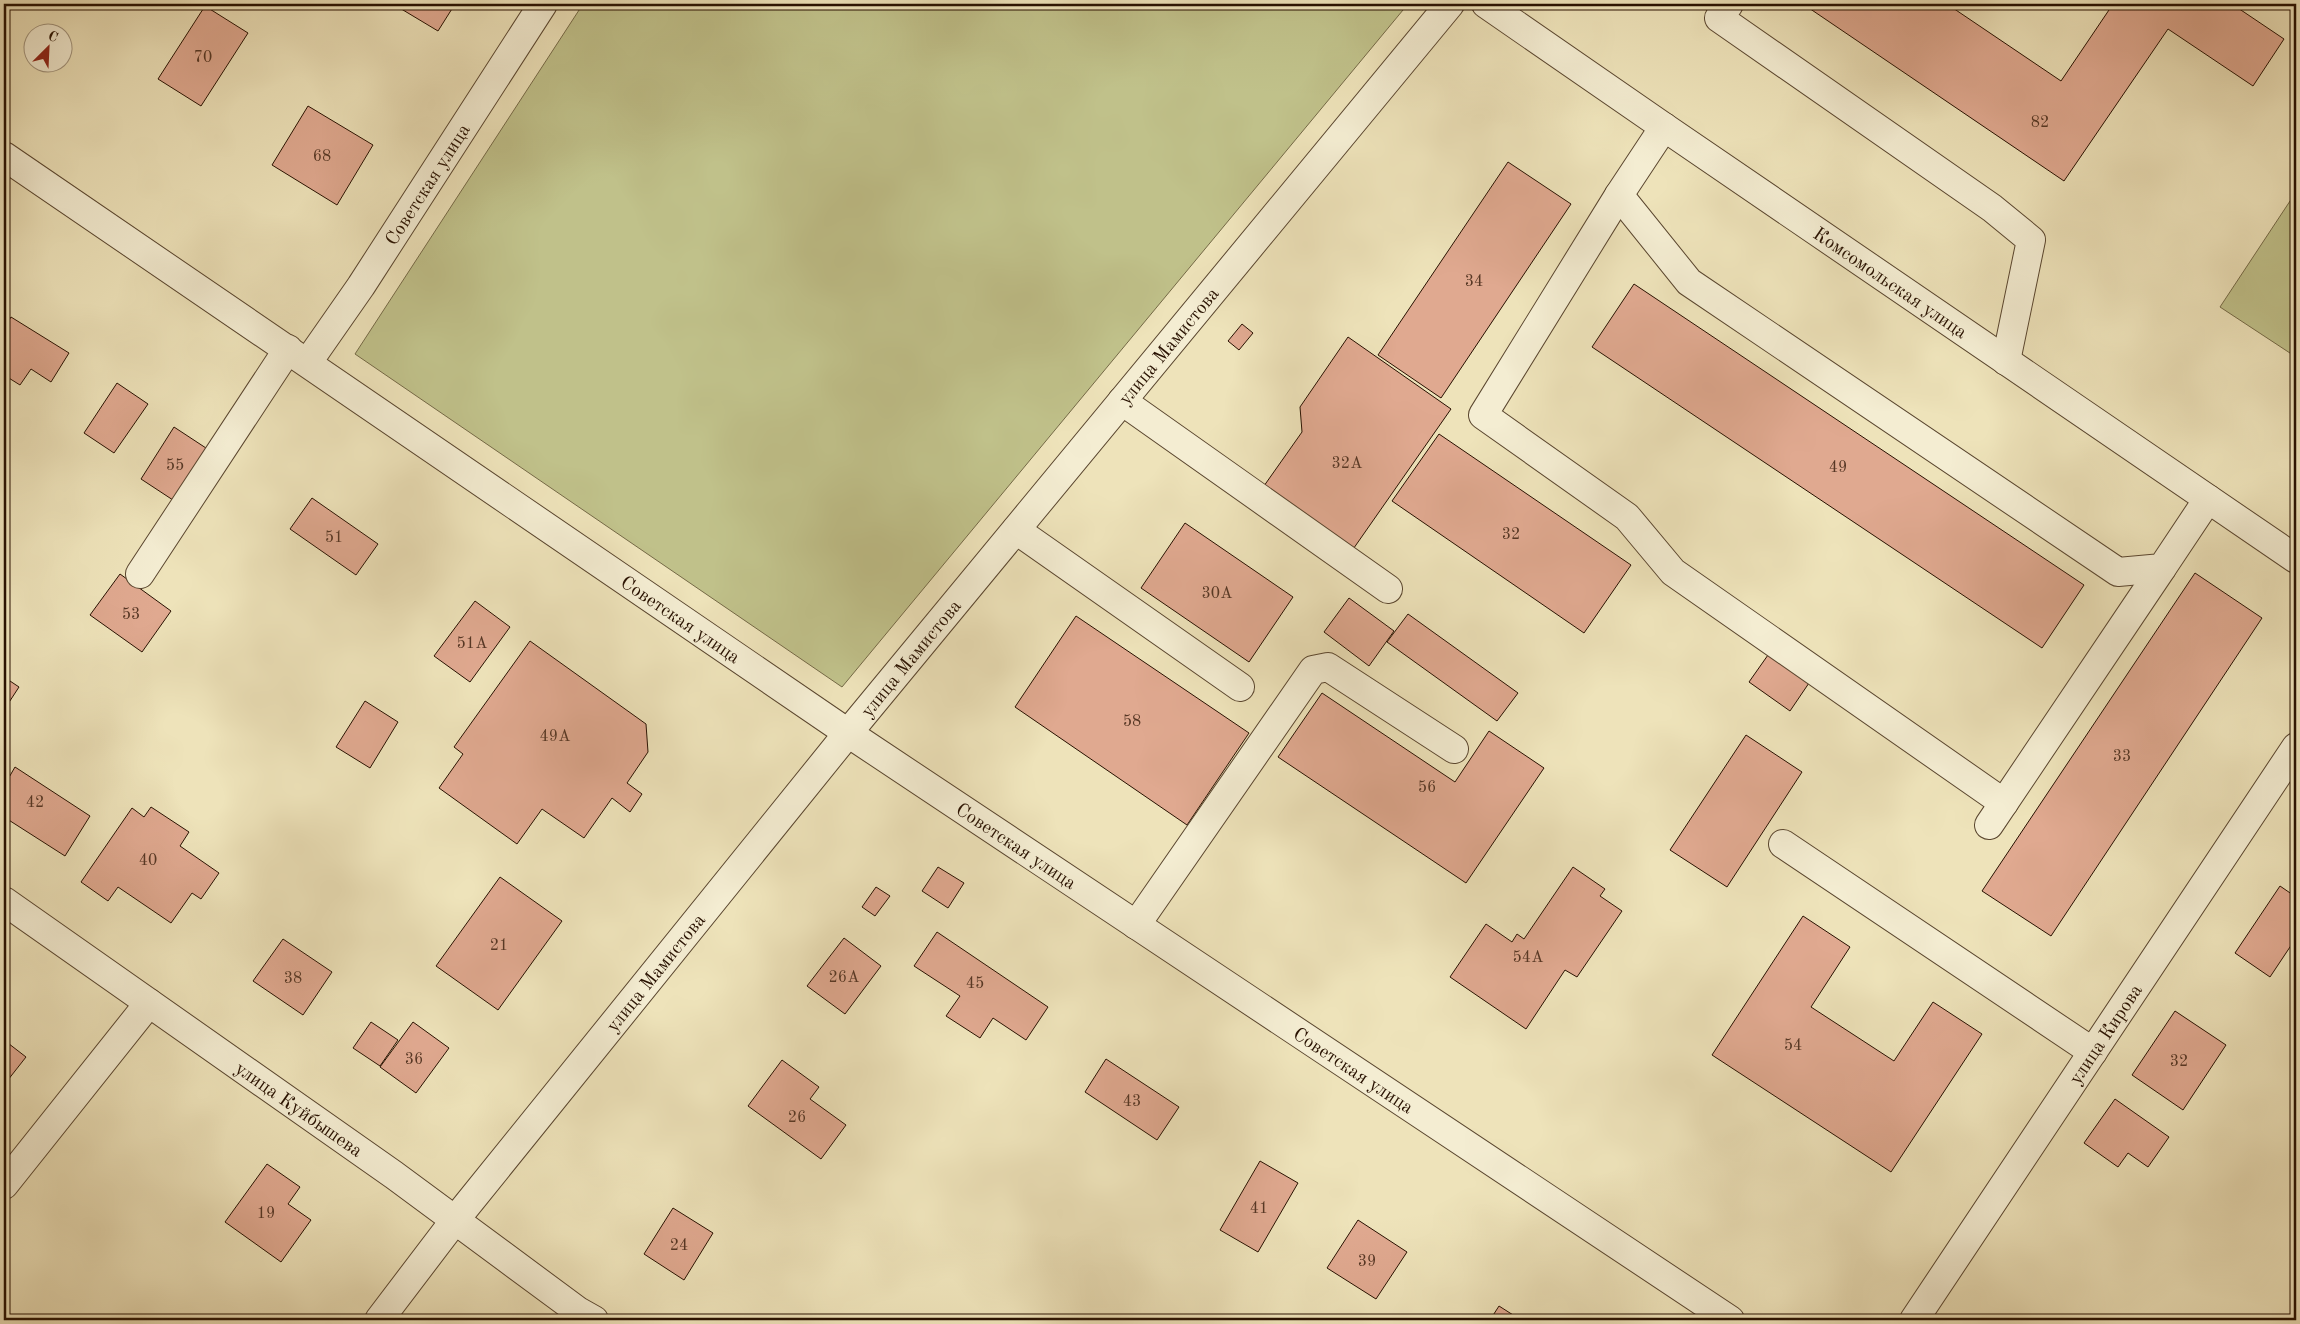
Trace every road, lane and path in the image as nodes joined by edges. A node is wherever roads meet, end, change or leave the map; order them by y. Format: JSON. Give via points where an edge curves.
{"nodes":[{"id":1,"x":543,"y":4,"type":"edge"},
{"id":2,"x":1450,"y":4,"type":"edge"},
{"id":3,"x":1486,"y":4,"type":"edge"},
{"id":4,"x":1729,"y":4,"type":"edge"},
{"id":5,"x":1664,"y":127,"type":"junction"},
{"id":6,"x":4,"y":156,"type":"edge"},
{"id":7,"x":1619,"y":195,"type":"junction"},
{"id":8,"x":298,"y":355,"type":"junction"},
{"id":9,"x":2006,"y":361,"type":"junction"},
{"id":10,"x":1122,"y":401,"type":"junction"},
{"id":11,"x":2208,"y":499,"type":"junction"},
{"id":12,"x":1016,"y":530,"type":"junction"},
{"id":13,"x":2296,"y":559,"type":"edge"},
{"id":14,"x":2162,"y":568,"type":"junction"},
{"id":15,"x":140,"y":574,"type":"dead end"},
{"id":16,"x":1388,"y":589,"type":"dead end"},
{"id":17,"x":1240,"y":687,"type":"dead end"},
{"id":18,"x":848,"y":733,"type":"junction"},
{"id":19,"x":2296,"y":747,"type":"edge"},
{"id":20,"x":1454,"y":749,"type":"dead end"},
{"id":21,"x":2004,"y":803,"type":"junction"},
{"id":22,"x":1989,"y":825,"type":"dead end"},
{"id":23,"x":1783,"y":844,"type":"dead end"},
{"id":24,"x":4,"y":900,"type":"edge"},
{"id":25,"x":1136,"y":925,"type":"junction"},
{"id":26,"x":149,"y":1003,"type":"junction"},
{"id":27,"x":2093,"y":1052,"type":"junction"},
{"id":28,"x":4,"y":1185,"type":"edge"},
{"id":29,"x":455,"y":1220,"type":"junction"},
{"id":30,"x":380,"y":1320,"type":"edge"},
{"id":31,"x":594,"y":1320,"type":"edge"},
{"id":32,"x":1730,"y":1320,"type":"edge"},
{"id":33,"x":1914,"y":1320,"type":"edge"}],
"edges":[{"from":1,"to":8,"type":"street","name":"Советская улица","via":[[361,286]]},
{"from":2,"to":10,"type":"street","name":"улица Мамистова"},
{"from":3,"to":5,"type":"street","name":"Комсомольская улица"},
{"from":4,"to":9,"type":"street","via":[[1719,18],[1992,208],[2031,240]]},
{"from":5,"to":7,"type":"street"},
{"from":5,"to":9,"type":"street","name":"Комсомольская улица"},
{"from":6,"to":8,"type":"street","name":"Советская улица"},
{"from":7,"to":14,"type":"street","via":[[1698,288],[2118,572]]},
{"from":7,"to":21,"type":"street","via":[[1483,415],[1627,517],[1673,572]]},
{"from":8,"to":15,"type":"street"},
{"from":8,"to":18,"type":"street","name":"Советская улица"},
{"from":9,"to":11,"type":"street","name":"Комсомольская улица"},
{"from":10,"to":12,"type":"street","name":"улица Мамистова"},
{"from":10,"to":16,"type":"street"},
{"from":11,"to":13,"type":"street","name":"Комсомольская улица"},
{"from":11,"to":14,"type":"street"},
{"from":12,"to":17,"type":"street"},
{"from":12,"to":18,"type":"street","name":"улица Мамистова"},
{"from":14,"to":21,"type":"street"},
{"from":18,"to":25,"type":"street","name":"Советская улица"},
{"from":18,"to":29,"type":"street","name":"улица Мамистова"},
{"from":19,"to":27,"type":"street","name":"улица Кирова"},
{"from":20,"to":25,"type":"street","via":[[1328,668],[1313,670]]},
{"from":21,"to":22,"type":"street"},
{"from":23,"to":27,"type":"street"},
{"from":24,"to":26,"type":"street","name":"улица Куйбышева"},
{"from":25,"to":32,"type":"street","name":"Советская улица"},
{"from":26,"to":28,"type":"street"},
{"from":26,"to":29,"type":"street","name":"улица Куйбышева"},
{"from":27,"to":33,"type":"street","name":"улица Кирова"},
{"from":29,"to":30,"type":"street","name":"улица Мамистова"},
{"from":29,"to":31,"type":"street","name":"улица Куйбышева"}]}
